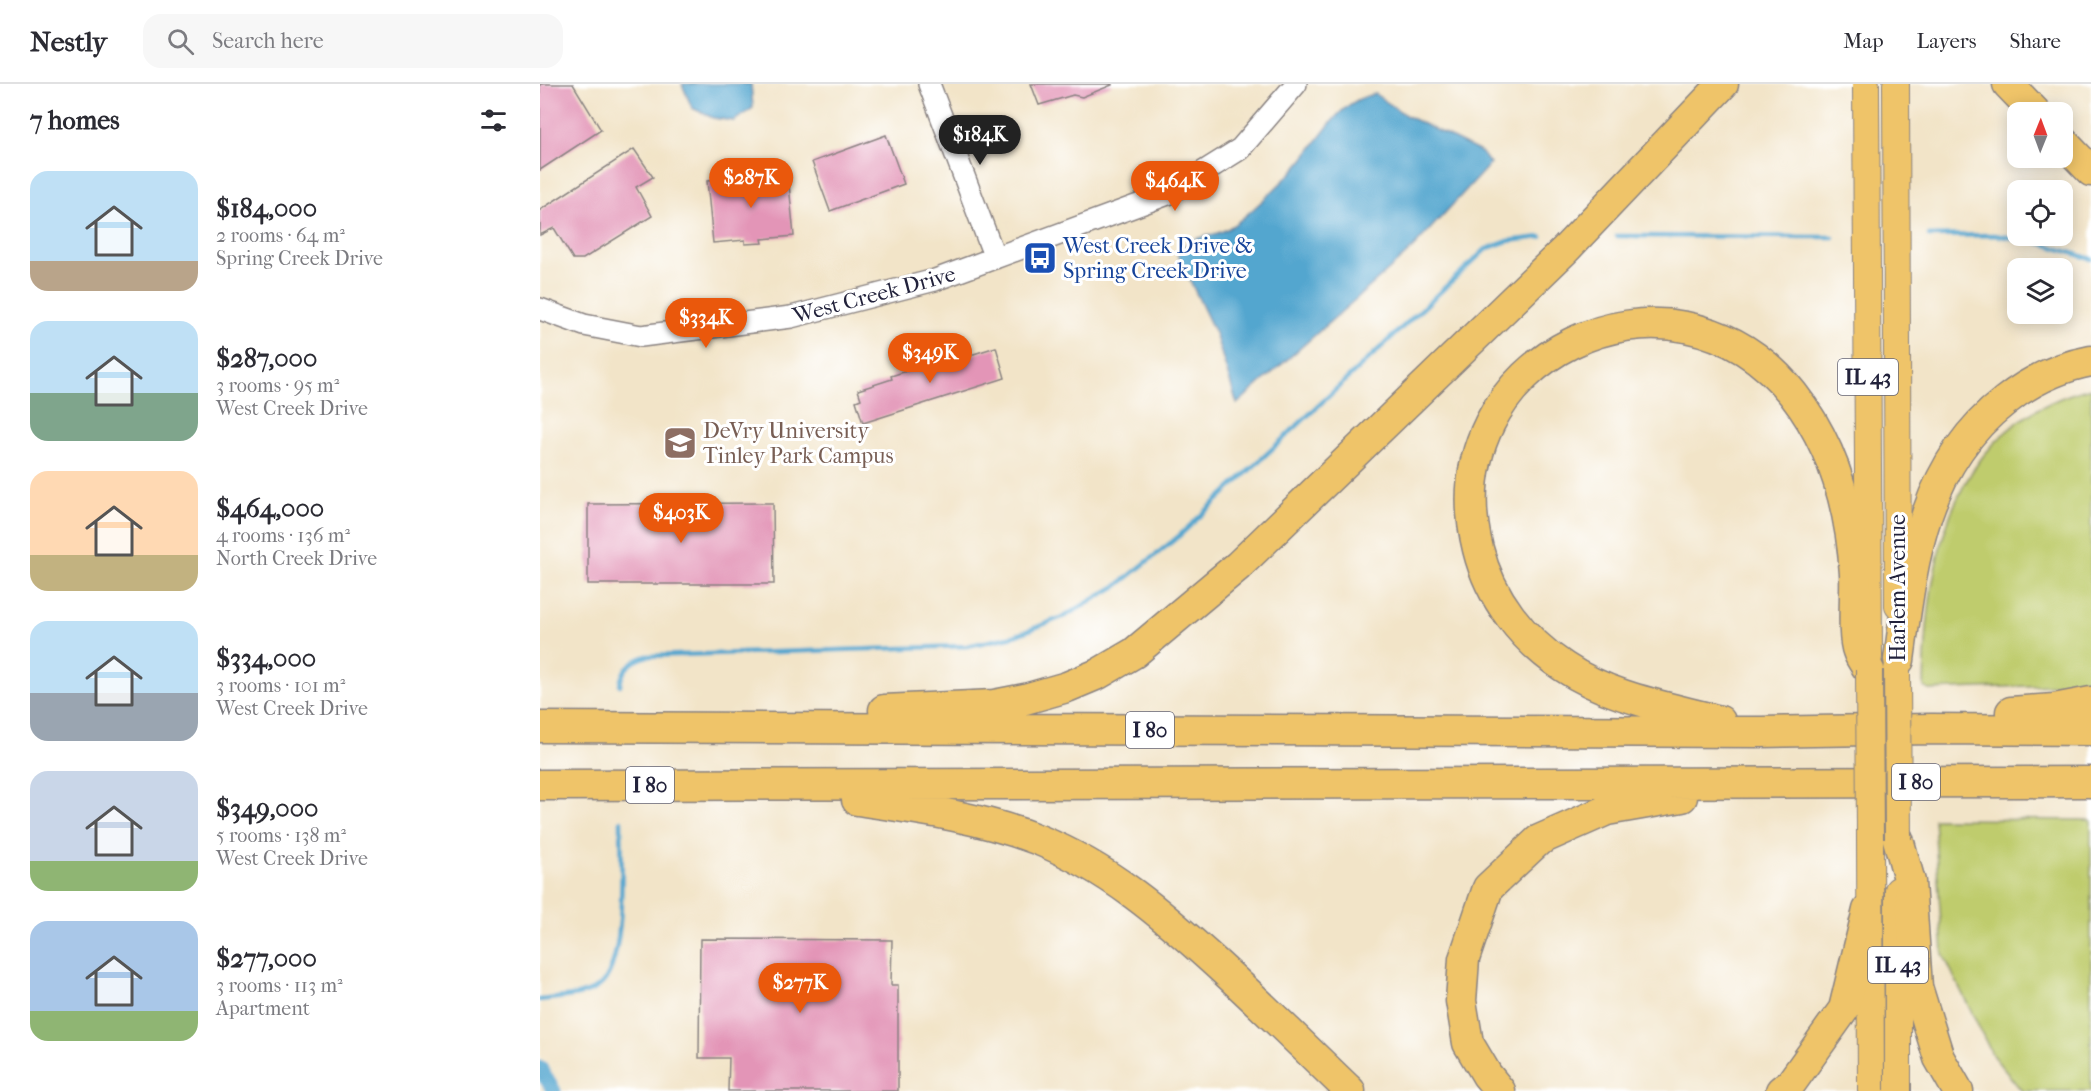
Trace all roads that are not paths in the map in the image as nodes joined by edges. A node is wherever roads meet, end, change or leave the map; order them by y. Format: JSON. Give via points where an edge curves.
{"nodes":[{"id":1,"x":929,"y":84,"type":"edge"},
{"id":2,"x":1296,"y":84,"type":"edge"},
{"id":3,"x":1723,"y":84,"type":"edge"},
{"id":4,"x":1866,"y":84,"type":"edge"},
{"id":5,"x":1896,"y":84,"type":"edge"},
{"id":6,"x":2008,"y":84,"type":"edge"},
{"id":7,"x":2025,"y":102,"type":"edge"},
{"id":8,"x":2073,"y":152,"type":"edge"},
{"id":9,"x":2091,"y":171,"type":"edge"},
{"id":10,"x":995,"y":258,"type":"junction"},
{"id":11,"x":540,"y":309,"type":"edge"},
{"id":12,"x":2091,"y":361,"type":"edge"},
{"id":13,"x":1888,"y":667,"type":"junction"},
{"id":14,"x":2091,"y":702,"type":"edge"},
{"id":15,"x":540,"y":726,"type":"edge"},
{"id":16,"x":1931,"y":729,"type":"junction"},
{"id":17,"x":2091,"y":730,"type":"edge"},
{"id":18,"x":1761,"y":732,"type":"junction"},
{"id":19,"x":1766,"y":782,"type":"junction"},
{"id":20,"x":2083,"y":783,"type":"edge"},
{"id":21,"x":540,"y":785,"type":"edge"},
{"id":22,"x":759,"y":785,"type":"junction"},
{"id":23,"x":1884,"y":839,"type":"junction"},
{"id":24,"x":1868,"y":910,"type":"junction"},
{"id":25,"x":1350,"y":1091,"type":"edge"},
{"id":26,"x":1500,"y":1091,"type":"edge"},
{"id":27,"x":1781,"y":1091,"type":"edge"},
{"id":28,"x":1871,"y":1091,"type":"edge"},
{"id":29,"x":1898,"y":1091,"type":"edge"},
{"id":30,"x":1958,"y":1091,"type":"edge"}],
"edges":[{"from":1,"to":10,"type":"street"},
{"from":2,"to":10,"type":"street","name":"West Creek Drive","via":[[1240,149],[1168,194]]},
{"from":3,"to":15,"type":"highway","via":[[1566,249],[1238,566],[1164,630],[1098,675],[994,705]]},
{"from":4,"to":13,"type":"main road","name":"Harlem Avenue","number":"IL 43"},
{"from":5,"to":13,"type":"main road","name":"Harlem Avenue","number":"IL 43"},
{"from":6,"to":7,"type":"highway"},
{"from":8,"to":9,"type":"highway"},
{"from":10,"to":11,"type":"street","name":"West Creek Drive","via":[[934,280],[790,317],[681,332],[641,336],[584,326]]},
{"from":12,"to":13,"type":"highway","via":[[2068,367],[2016,392],[1977,426],[1953,455],[1928,507]]},
{"from":13,"to":18,"type":"highway","via":[[1857,650],[1850,524],[1843,495],[1822,442],[1781,381],[1734,345],[1679,326],[1616,328],[1577,340],[1525,375],[1491,418],[1479,449],[1470,509],[1480,558],[1494,593],[1518,626],[1545,653],[1583,678],[1622,695]]},
{"from":13,"to":23,"type":"main road","name":"Harlem Avenue","number":"IL 43","bridge":true},
{"from":14,"to":16,"type":"highway","via":[[2054,709],[1960,715]]},
{"from":15,"to":18,"type":"highway","number":"I 80"},
{"from":16,"to":17,"type":"highway","number":"I 80"},
{"from":16,"to":18,"type":"highway","number":"I 80"},
{"from":19,"to":20,"type":"highway","number":"I 80"},
{"from":19,"to":22,"type":"highway","number":"I 80"},
{"from":19,"to":26,"type":"highway","via":[[1606,810],[1539,840],[1488,888],[1464,959],[1461,1001],[1468,1043]]},
{"from":21,"to":22,"type":"highway","number":"I 80"},
{"from":22,"to":25,"type":"highway","via":[[973,818],[1079,858],[1140,896]]},
{"from":23,"to":24,"type":"main road","name":"Harlem Avenue","number":"IL 43"},
{"from":23,"to":29,"type":"main road","name":"Harlem Avenue","number":"IL 43"},
{"from":23,"to":30,"type":"highway","via":[[1910,882],[1917,987],[1939,1058]]},
{"from":24,"to":27,"type":"highway","via":[[1844,1009],[1791,1083]]},
{"from":24,"to":28,"type":"main road","name":"Harlem Avenue","number":"IL 43"}]}
